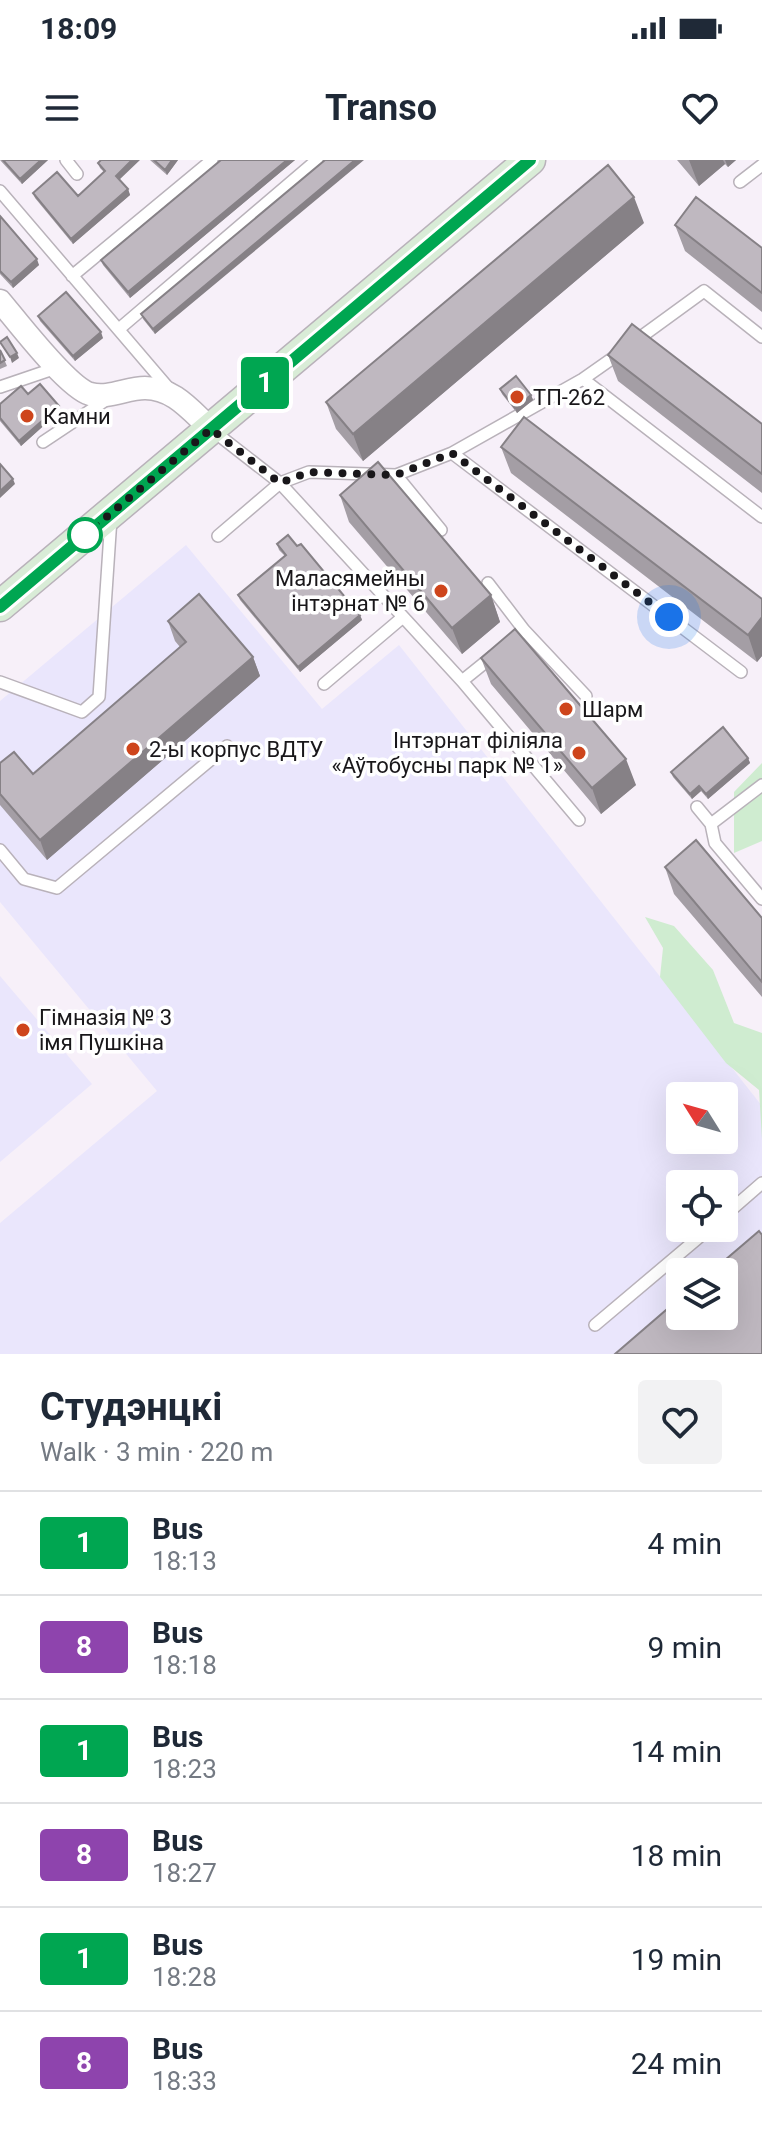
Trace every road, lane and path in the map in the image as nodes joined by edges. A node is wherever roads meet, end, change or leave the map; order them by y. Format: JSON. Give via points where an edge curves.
{"nodes":[{"id":1,"x":66,"y":160,"type":"edge"},
{"id":2,"x":212,"y":160,"type":"edge"},
{"id":3,"x":317,"y":160,"type":"edge"},
{"id":4,"x":524,"y":162,"type":"edge"},
{"id":5,"x":762,"y":165,"type":"edge"},
{"id":6,"x":77,"y":174,"type":"dead end"},
{"id":7,"x":740,"y":182,"type":"dead end"},
{"id":8,"x":0,"y":191,"type":"edge"},
{"id":9,"x":72,"y":276,"type":"junction"},
{"id":10,"x":0,"y":301,"type":"edge"},
{"id":11,"x":119,"y":329,"type":"junction"},
{"id":12,"x":762,"y":337,"type":"edge"},
{"id":13,"x":57,"y":368,"type":"junction"},
{"id":14,"x":583,"y":379,"type":"junction"},
{"id":15,"x":0,"y":387,"type":"edge"},
{"id":16,"x":113,"y":395,"type":"junction"},
{"id":17,"x":175,"y":395,"type":"junction"},
{"id":18,"x":211,"y":429,"type":"junction"},
{"id":19,"x":43,"y":442,"type":"dead end"},
{"id":20,"x":452,"y":453,"type":"junction"},
{"id":21,"x":396,"y":475,"type":"junction"},
{"id":22,"x":280,"y":483,"type":"junction"},
{"id":23,"x":111,"y":513,"type":"junction"},
{"id":24,"x":762,"y":517,"type":"edge"},
{"id":25,"x":441,"y":530,"type":"edge"},
{"id":26,"x":218,"y":536,"type":"dead end"},
{"id":27,"x":488,"y":583,"type":"dead end"},
{"id":28,"x":0,"y":606,"type":"edge"},
{"id":29,"x":403,"y":617,"type":"junction"},
{"id":30,"x":524,"y":630,"type":"junction"},
{"id":31,"x":741,"y":672,"type":"dead end"},
{"id":32,"x":462,"y":681,"type":"junction"},
{"id":33,"x":0,"y":682,"type":"edge"},
{"id":34,"x":324,"y":684,"type":"dead end"},
{"id":35,"x":586,"y":696,"type":"dead end"},
{"id":36,"x":227,"y":746,"type":"dead end"},
{"id":37,"x":762,"y":785,"type":"edge"},
{"id":38,"x":697,"y":807,"type":"dead end"},
{"id":39,"x":579,"y":820,"type":"dead end"},
{"id":40,"x":711,"y":824,"type":"junction"},
{"id":41,"x":0,"y":850,"type":"edge"},
{"id":42,"x":762,"y":899,"type":"edge"},
{"id":43,"x":762,"y":1183,"type":"edge"},
{"id":44,"x":738,"y":1204,"type":"edge"},
{"id":45,"x":693,"y":1242,"type":"edge"},
{"id":46,"x":595,"y":1325,"type":"dead end"}],
"edges":[{"from":1,"to":6,"type":"lane"},
{"from":2,"to":9,"type":"lane"},
{"from":3,"to":11,"type":"lane"},
{"from":4,"to":18,"type":"main road"},
{"from":5,"to":7,"type":"lane"},
{"from":8,"to":9,"type":"lane"},
{"from":9,"to":11,"type":"lane"},
{"from":10,"to":13,"type":"street"},
{"from":11,"to":17,"type":"lane"},
{"from":12,"to":14,"type":"lane","via":[[704,291]]},
{"from":13,"to":15,"type":"lane"},
{"from":13,"to":16,"type":"street","via":[[87,393]]},
{"from":14,"to":20,"type":"lane"},
{"from":14,"to":24,"type":"lane"},
{"from":16,"to":17,"type":"street","via":[[145,388]]},
{"from":16,"to":19,"type":"lane"},
{"from":17,"to":18,"type":"street"},
{"from":18,"to":22,"type":"lane"},
{"from":18,"to":23,"type":"main road"},
{"from":20,"to":21,"type":"lane"},
{"from":20,"to":31,"type":"lane"},
{"from":21,"to":22,"type":"lane","via":[[309,472]]},
{"from":21,"to":25,"type":"lane"},
{"from":22,"to":26,"type":"lane"},
{"from":22,"to":29,"type":"lane"},
{"from":23,"to":28,"type":"main road"},
{"from":23,"to":33,"type":"lane","via":[[99,697],[82,712]]},
{"from":27,"to":30,"type":"lane"},
{"from":29,"to":32,"type":"lane"},
{"from":29,"to":34,"type":"lane"},
{"from":30,"to":32,"type":"lane"},
{"from":30,"to":35,"type":"lane"},
{"from":32,"to":39,"type":"lane"},
{"from":36,"to":41,"type":"lane","via":[[57,888],[24,879]]},
{"from":37,"to":40,"type":"lane"},
{"from":38,"to":40,"type":"lane"},
{"from":40,"to":42,"type":"lane","via":[[715,843]]},
{"from":43,"to":44,"type":"lane"},
{"from":45,"to":46,"type":"lane"}]}
